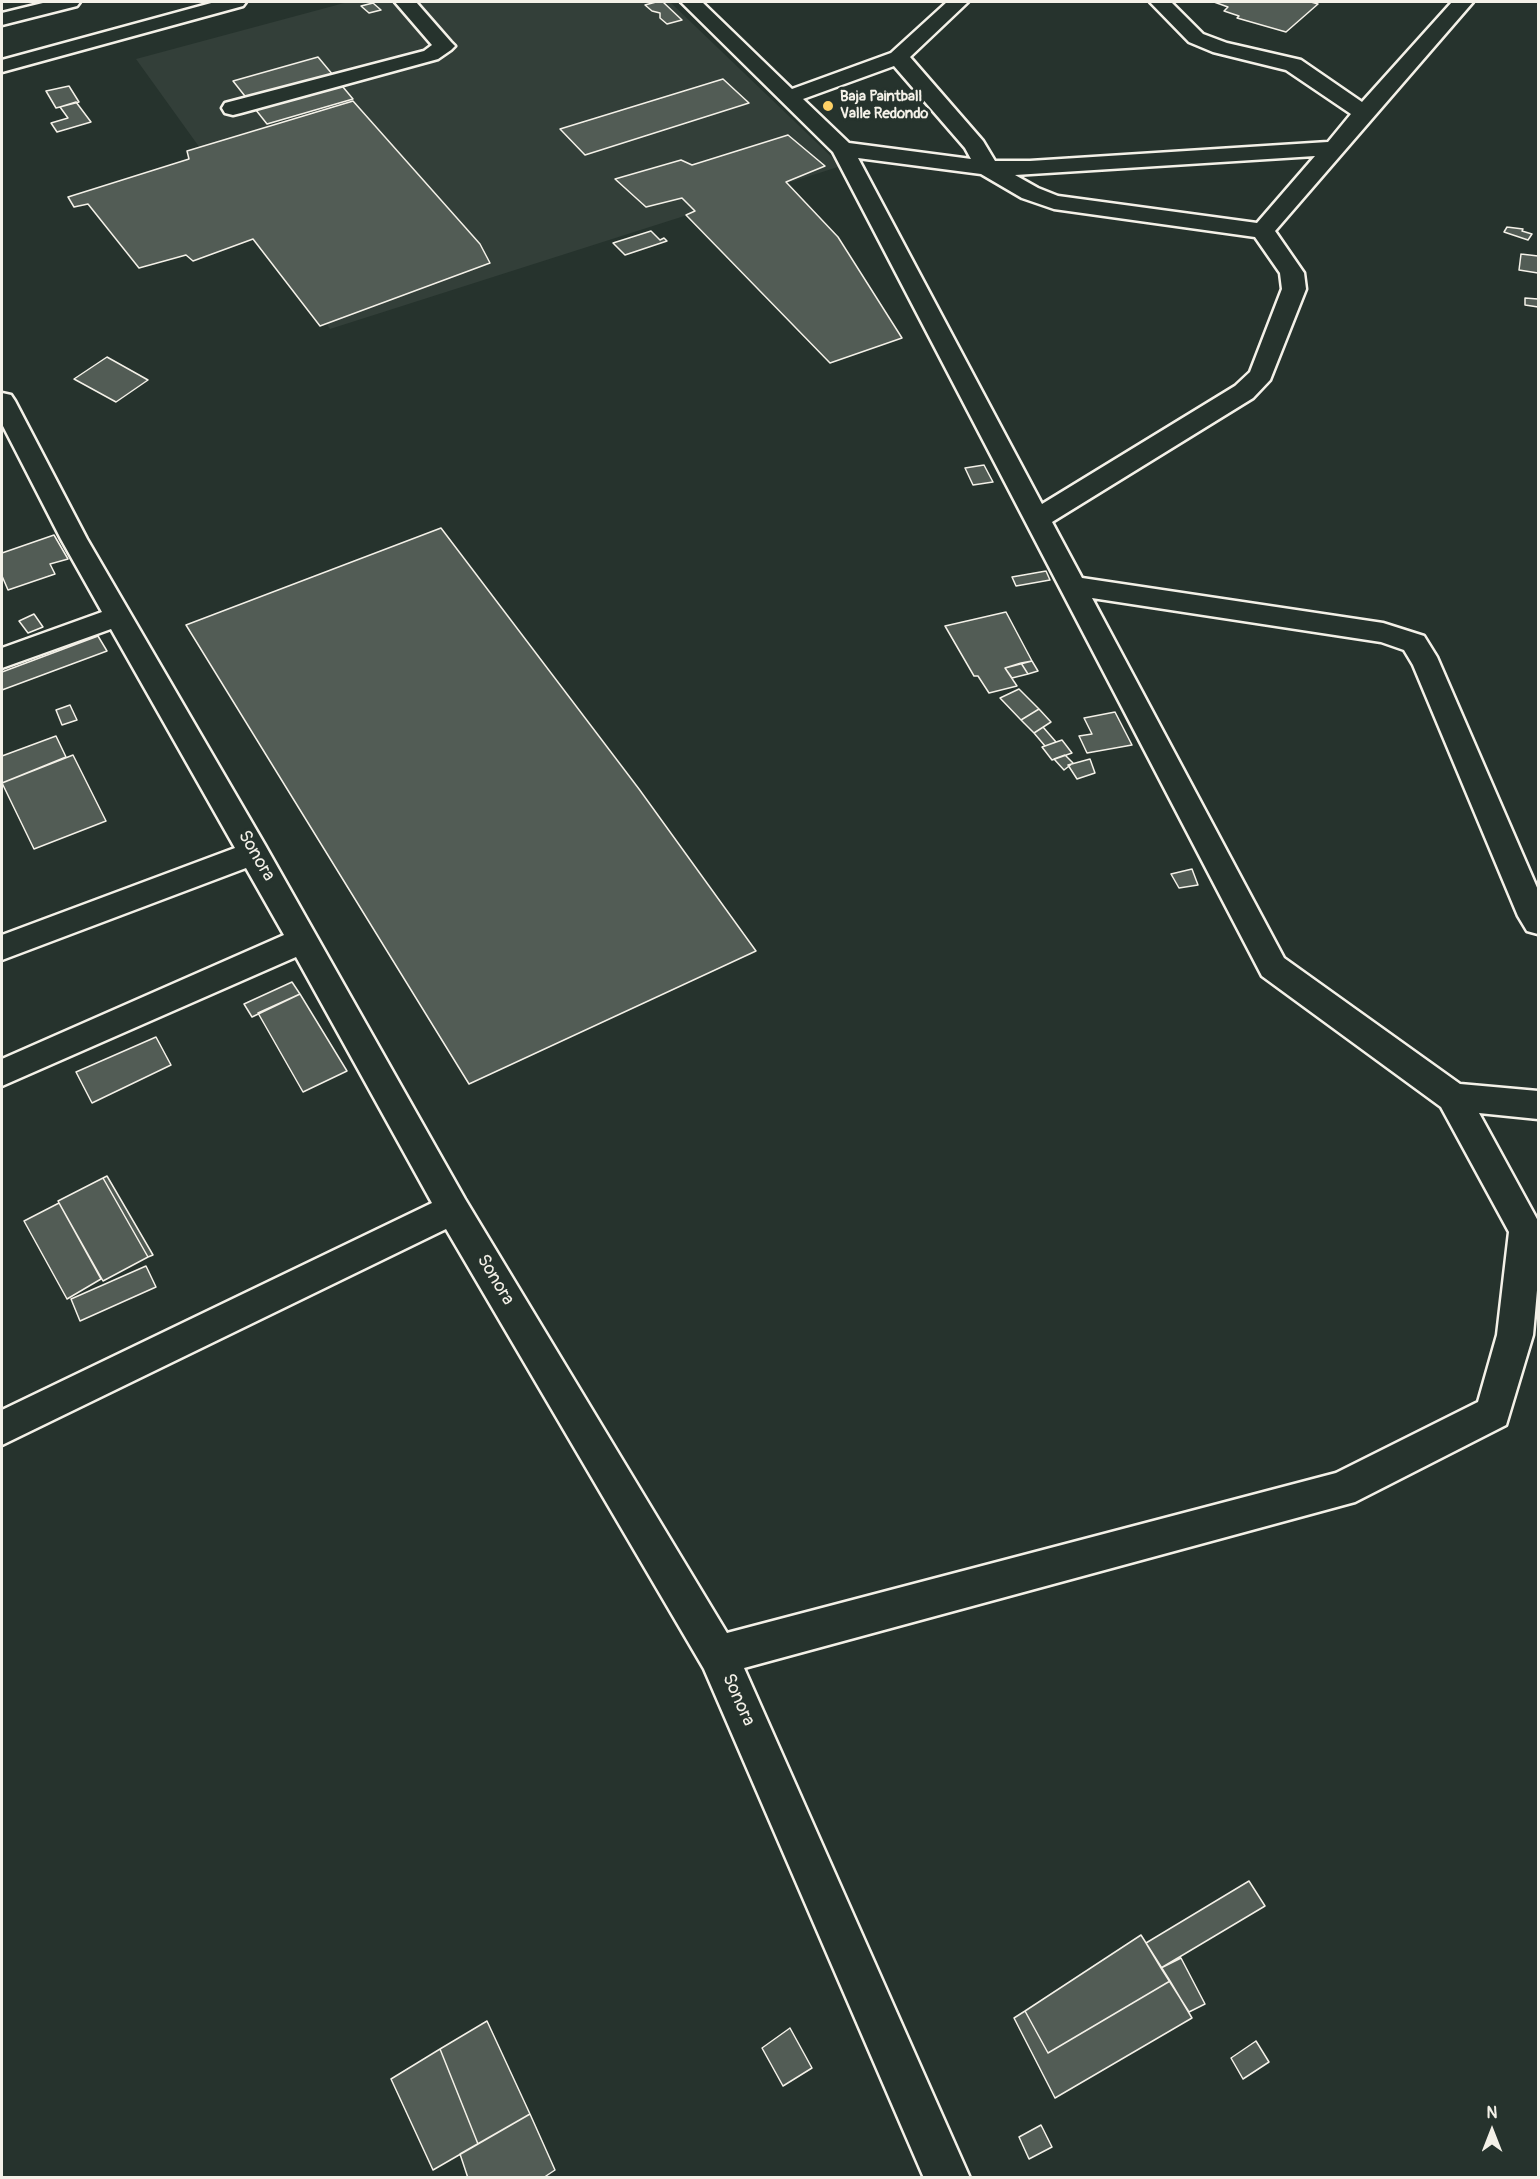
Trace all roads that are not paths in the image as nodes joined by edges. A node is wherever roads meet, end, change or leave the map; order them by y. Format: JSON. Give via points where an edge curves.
{"nodes":[{"id":1,"x":70,"y":2,"type":"edge"},
{"id":2,"x":236,"y":2,"type":"edge"},
{"id":3,"x":405,"y":2,"type":"edge"},
{"id":4,"x":691,"y":2,"type":"edge"},
{"id":5,"x":958,"y":2,"type":"edge"},
{"id":6,"x":1160,"y":2,"type":"edge"},
{"id":7,"x":1463,"y":2,"type":"edge"},
{"id":8,"x":2,"y":19,"type":"edge"},
{"id":9,"x":898,"y":57,"type":"junction"},
{"id":10,"x":2,"y":66,"type":"edge"},
{"id":11,"x":789,"y":97,"type":"junction"},
{"id":12,"x":233,"y":108,"type":"dead end"},
{"id":13,"x":1364,"y":113,"type":"junction"},
{"id":14,"x":1334,"y":148,"type":"junction"},
{"id":15,"x":843,"y":149,"type":"junction"},
{"id":16,"x":987,"y":168,"type":"junction"},
{"id":17,"x":1263,"y":231,"type":"junction"},
{"id":18,"x":2,"y":401,"type":"edge"},
{"id":19,"x":1037,"y":519,"type":"junction"},
{"id":20,"x":1073,"y":586,"type":"junction"},
{"id":21,"x":118,"y":616,"type":"junction"},
{"id":22,"x":2,"y":658,"type":"edge"},
{"id":23,"x":254,"y":854,"type":"junction"},
{"id":24,"x":1539,"y":922,"type":"edge"},
{"id":25,"x":303,"y":940,"type":"junction"},
{"id":26,"x":2,"y":948,"type":"edge"},
{"id":27,"x":2,"y":1073,"type":"edge"},
{"id":28,"x":1453,"y":1097,"type":"junction"},
{"id":29,"x":1539,"y":1105,"type":"edge"},
{"id":30,"x":453,"y":1209,"type":"junction"},
{"id":31,"x":1527,"y":1339,"type":"edge"},
{"id":32,"x":2,"y":1428,"type":"edge"},
{"id":33,"x":718,"y":1655,"type":"junction"},
{"id":34,"x":947,"y":2178,"type":"edge"}],
"edges":[{"from":1,"to":8,"type":"street"},
{"from":2,"to":10,"type":"street"},
{"from":3,"to":12,"type":"street","via":[[444,46],[431,55]]},
{"from":4,"to":11,"type":"street"},
{"from":5,"to":9,"type":"street"},
{"from":6,"to":13,"type":"street","via":[[1197,38],[1220,48],[1293,65]]},
{"from":7,"to":13,"type":"street"},
{"from":9,"to":11,"type":"street"},
{"from":9,"to":16,"type":"street","via":[[975,146]]},
{"from":11,"to":15,"type":"street"},
{"from":13,"to":14,"type":"street"},
{"from":14,"to":16,"type":"street"},
{"from":14,"to":17,"type":"street"},
{"from":15,"to":16,"type":"street"},
{"from":15,"to":19,"type":"street"},
{"from":16,"to":17,"type":"street","via":[[1030,194],[1054,202]]},
{"from":17,"to":19,"type":"street","via":[[1292,273],[1294,289],[1261,375],[1244,392]]},
{"from":18,"to":21,"type":"street","name":"Sonora"},
{"from":19,"to":20,"type":"street"},
{"from":20,"to":24,"type":"street","via":[[1383,633],[1413,643],[1427,664]]},
{"from":20,"to":28,"type":"street","via":[[1273,967]]},
{"from":21,"to":22,"type":"street"},
{"from":21,"to":23,"type":"street","name":"Sonora"},
{"from":23,"to":25,"type":"street","name":"Sonora"},
{"from":23,"to":26,"type":"street"},
{"from":25,"to":27,"type":"street"},
{"from":25,"to":30,"type":"street","name":"Sonora"},
{"from":28,"to":29,"type":"street"},
{"from":28,"to":31,"type":"street","via":[[1526,1231]]},
{"from":30,"to":32,"type":"street"},
{"from":30,"to":33,"type":"street","name":"Sonora"},
{"from":31,"to":33,"type":"street","via":[[1493,1413],[1342,1489]]},
{"from":33,"to":34,"type":"street","name":"Sonora"}]}
